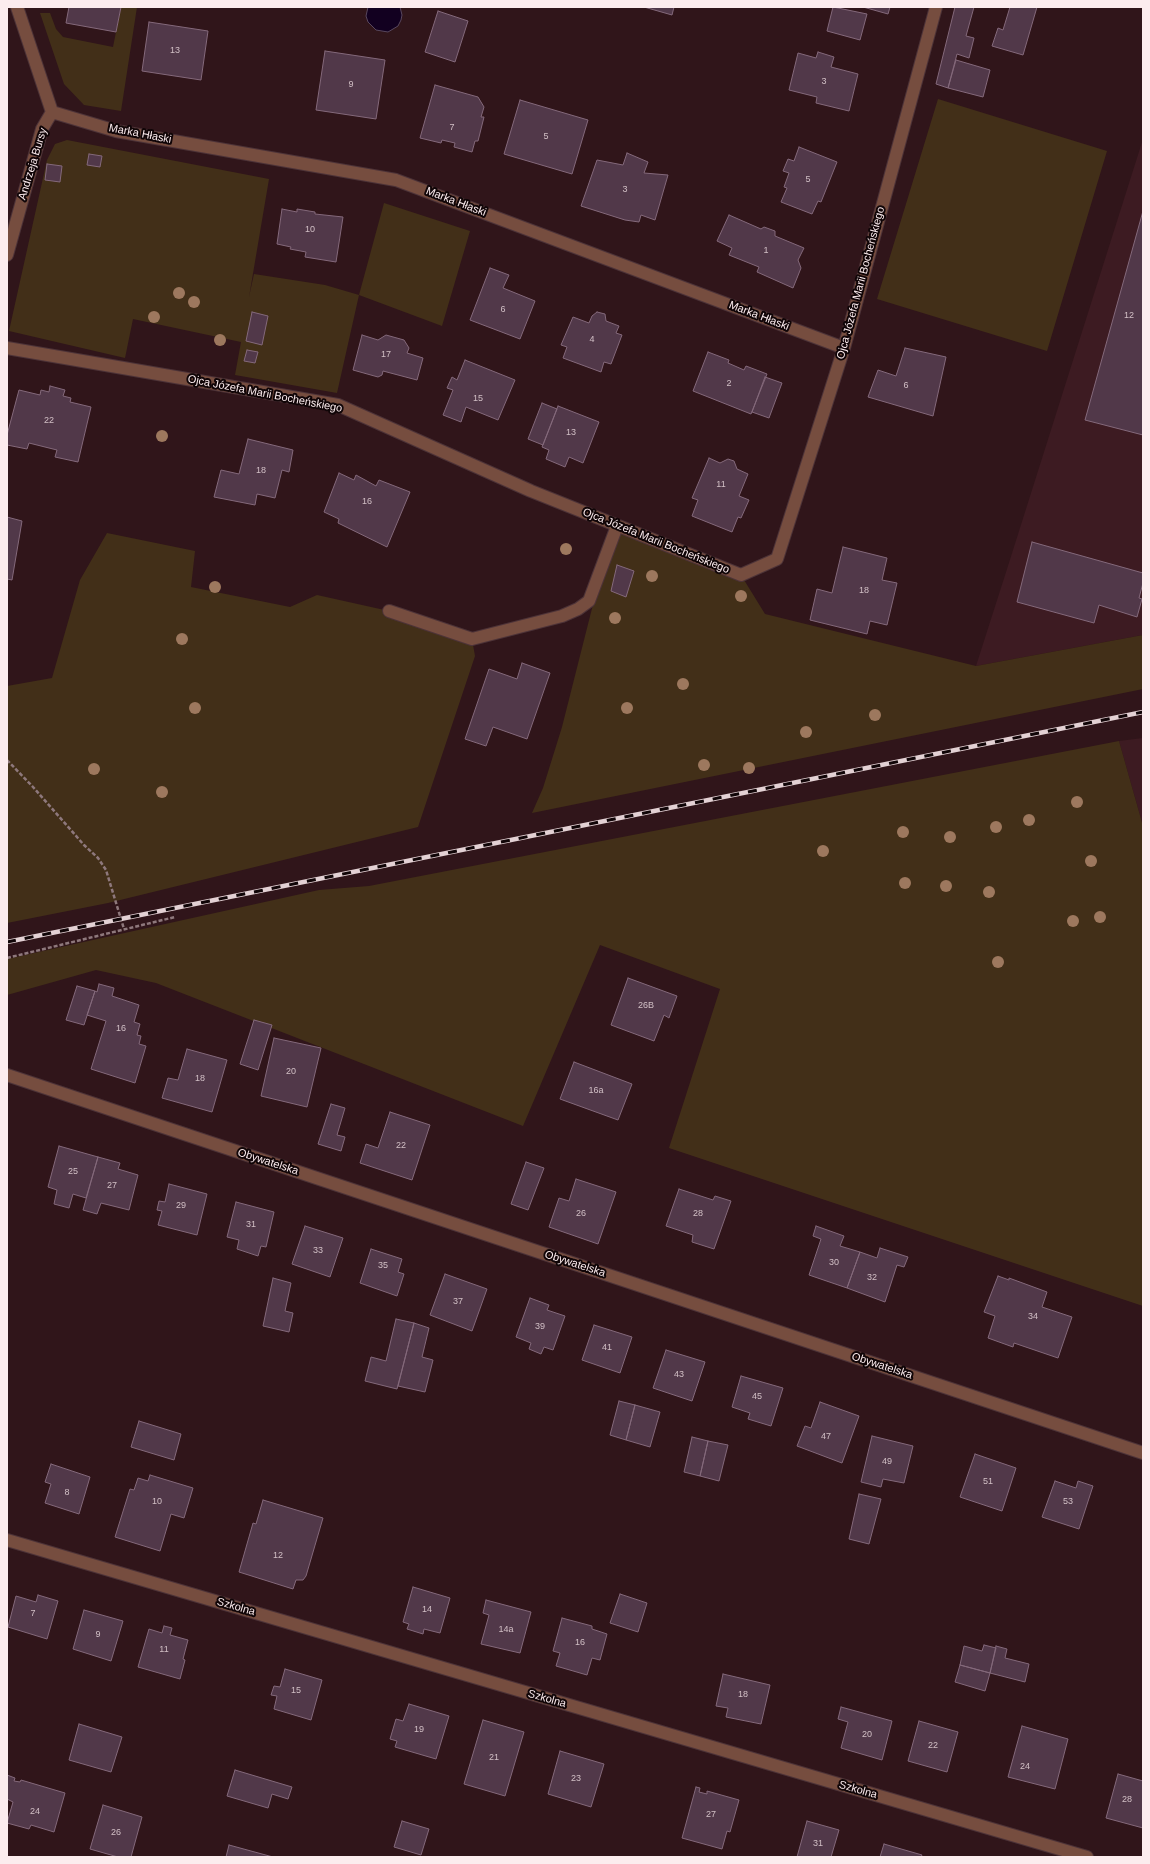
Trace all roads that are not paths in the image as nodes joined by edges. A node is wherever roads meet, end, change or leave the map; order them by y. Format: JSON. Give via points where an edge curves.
{"nodes":[{"id":1,"x":17,"y":7,"type":"edge"},
{"id":2,"x":936,"y":7,"type":"edge"},
{"id":3,"x":52,"y":112,"type":"junction"},
{"id":4,"x":7,"y":255,"type":"edge"},
{"id":5,"x":7,"y":348,"type":"edge"},
{"id":6,"x":844,"y":348,"type":"junction"},
{"id":7,"x":617,"y":526,"type":"junction"},
{"id":8,"x":389,"y":611,"type":"dead end"},
{"id":9,"x":7,"y":1075,"type":"edge"},
{"id":10,"x":1143,"y":1453,"type":"edge"},
{"id":11,"x":7,"y":1540,"type":"edge"},
{"id":12,"x":1087,"y":1857,"type":"edge"}],
"edges":[{"from":1,"to":3,"type":"street"},
{"from":2,"to":6,"type":"street","name":"Ojca Józefa Marii Bocheńskiego"},
{"from":3,"to":4,"type":"street","name":"Andrzeja Bursy","via":[[42,129]]},
{"from":3,"to":6,"type":"street","name":"Marka Hłaski","via":[[116,131],[396,180]]},
{"from":5,"to":7,"type":"street","name":"Ojca Józefa Marii Bocheńskiego","via":[[338,405],[531,491]]},
{"from":6,"to":7,"type":"street","name":"Ojca Józefa Marii Bocheńskiego","via":[[777,559],[741,575]]},
{"from":7,"to":8,"type":"street","via":[[589,601],[562,616],[472,639]]},
{"from":9,"to":10,"type":"street","name":"Obywatelska"},
{"from":11,"to":12,"type":"street","name":"Szkolna"}]}
